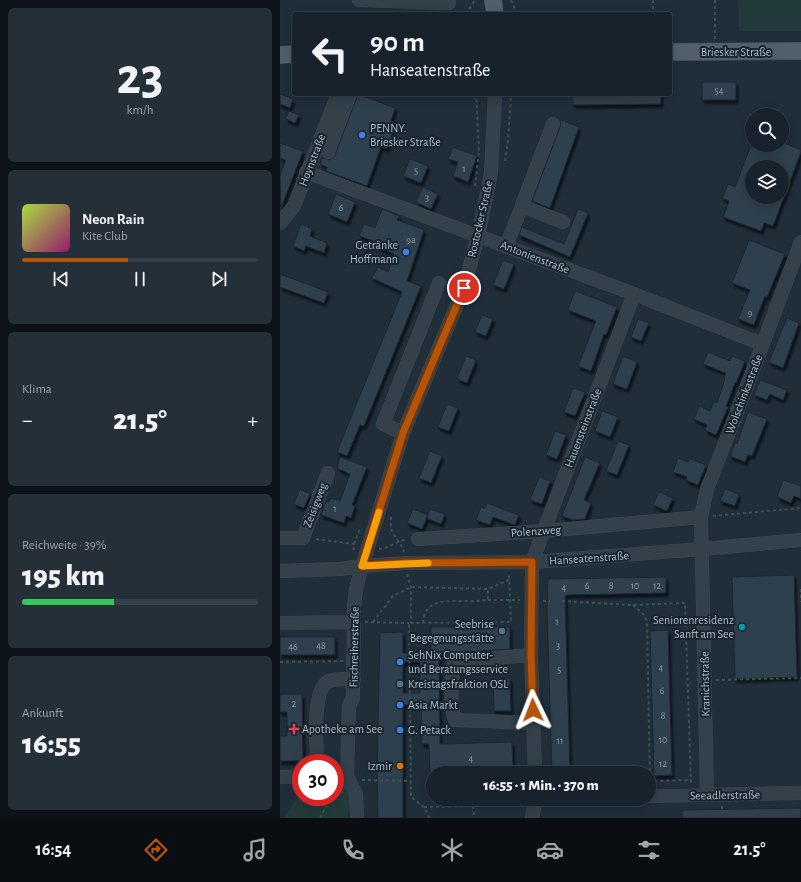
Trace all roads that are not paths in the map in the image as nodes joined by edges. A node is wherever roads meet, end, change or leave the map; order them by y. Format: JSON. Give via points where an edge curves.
{"nodes":[{"id":1,"x":359,"y":0,"type":"edge"},
{"id":2,"x":493,"y":0,"type":"edge"},
{"id":3,"x":449,"y":3,"type":"dead end"},
{"id":4,"x":495,"y":12,"type":"edge"},
{"id":5,"x":672,"y":52,"type":"edge"},
{"id":6,"x":801,"y":52,"type":"edge"},
{"id":7,"x":292,"y":54,"type":"edge"},
{"id":8,"x":280,"y":55,"type":"edge"},
{"id":9,"x":337,"y":96,"type":"edge"},
{"id":10,"x":349,"y":96,"type":"edge"},
{"id":11,"x":495,"y":96,"type":"edge"},
{"id":12,"x":553,"y":124,"type":"dead end"},
{"id":13,"x":328,"y":152,"type":"dead end"},
{"id":14,"x":306,"y":172,"type":"junction"},
{"id":15,"x":522,"y":206,"type":"junction"},
{"id":16,"x":563,"y":222,"type":"dead end"},
{"id":17,"x":280,"y":223,"type":"edge"},
{"id":18,"x":478,"y":236,"type":"junction"},
{"id":19,"x":801,"y":242,"type":"edge"},
{"id":20,"x":506,"y":247,"type":"junction"},
{"id":21,"x":796,"y":268,"type":"edge"},
{"id":22,"x":439,"y":283,"type":"dead end"},
{"id":23,"x":634,"y":294,"type":"junction"},
{"id":24,"x":762,"y":344,"type":"junction"},
{"id":25,"x":403,"y":433,"type":"junction"},
{"id":26,"x":328,"y":473,"type":"dead end"},
{"id":27,"x":701,"y":517,"type":"junction"},
{"id":28,"x":544,"y":531,"type":"junction"},
{"id":29,"x":280,"y":538,"type":"edge"},
{"id":30,"x":418,"y":539,"type":"road end"},
{"id":31,"x":801,"y":540,"type":"edge"},
{"id":32,"x":702,"y":549,"type":"junction"},
{"id":33,"x":532,"y":562,"type":"junction"},
{"id":34,"x":362,"y":566,"type":"junction"},
{"id":35,"x":280,"y":571,"type":"edge"},
{"id":36,"x":354,"y":622,"type":"junction"},
{"id":37,"x":280,"y":623,"type":"edge"},
{"id":38,"x":531,"y":656,"type":"junction"},
{"id":39,"x":354,"y":679,"type":"junction"},
{"id":40,"x":534,"y":724,"type":"junction"},
{"id":41,"x":317,"y":754,"type":"edge"},
{"id":42,"x":344,"y":765,"type":"edge"},
{"id":43,"x":536,"y":766,"type":"edge"},
{"id":44,"x":280,"y":776,"type":"edge"},
{"id":45,"x":292,"y":776,"type":"edge"},
{"id":46,"x":344,"y":778,"type":"edge"},
{"id":47,"x":801,"y":793,"type":"edge"},
{"id":48,"x":707,"y":795,"type":"junction"},
{"id":49,"x":656,"y":796,"type":"edge"},
{"id":50,"x":356,"y":818,"type":"edge"}],
"edges":[{"from":1,"to":3,"type":"street"},
{"from":2,"to":4,"type":"main road"},
{"from":5,"to":6,"type":"main road","name":"Briesker Straße"},
{"from":7,"to":8,"type":"main road"},
{"from":9,"to":14,"type":"street","name":"Hoynstraße"},
{"from":10,"to":13,"type":"street"},
{"from":11,"to":18,"type":"street","name":"Rostocker Straße","via":[[491,173]]},
{"from":12,"to":15,"type":"street"},
{"from":14,"to":17,"type":"street","name":"Hoynstraße","via":[[294,206]]},
{"from":14,"to":18,"type":"street","name":"Antonienstraße"},
{"from":15,"to":16,"type":"street"},
{"from":15,"to":20,"type":"street"},
{"from":18,"to":20,"type":"street","name":"Antonienstraße"},
{"from":18,"to":25,"type":"street","name":"Rostocker Straße","via":[[464,288]]},
{"from":19,"to":21,"type":"street","name":"Wolschinkastraße"},
{"from":20,"to":23,"type":"street","name":"Antonienstraße"},
{"from":21,"to":24,"type":"street","name":"Wolschinkastraße"},
{"from":22,"to":25,"type":"street","via":[[383,424]]},
{"from":23,"to":24,"type":"street","name":"Antonienstraße"},
{"from":23,"to":28,"type":"street","name":"Hauensteinstraße"},
{"from":24,"to":27,"type":"street","name":"Wolschinkastraße","via":[[707,489]]},
{"from":25,"to":34,"type":"street","name":"Rostocker Straße"},
{"from":26,"to":29,"type":"street","name":"Zeisigweg","via":[[302,538]]},
{"from":27,"to":28,"type":"street","name":"Polenzweg"},
{"from":27,"to":32,"type":"street","name":"Wolschinkastraße"},
{"from":28,"to":30,"type":"street","name":"Polenzweg"},
{"from":28,"to":33,"type":"street","name":"Hauensteinstraße"},
{"from":31,"to":32,"type":"street","name":"Hanseatenstraße"},
{"from":32,"to":33,"type":"street","name":"Hanseatenstraße"},
{"from":32,"to":48,"type":"street","name":"Kranichstraße"},
{"from":33,"to":34,"type":"street","name":"Hanseatenstraße"},
{"from":33,"to":38,"type":"street"},
{"from":34,"to":35,"type":"street","name":"Hanseatenstraße"},
{"from":34,"to":36,"type":"street","name":"Fischreiherstraße","via":[[356,589]]},
{"from":36,"to":37,"type":"street"},
{"from":36,"to":39,"type":"street","name":"Fischreiherstraße"},
{"from":38,"to":40,"type":"street"},
{"from":38,"to":40,"type":"street","via":[[454,661],[451,707],[456,720]]},
{"from":39,"to":41,"type":"street","via":[[329,681],[321,688],[316,704]]},
{"from":39,"to":42,"type":"street","name":"Fischreiherstraße"},
{"from":40,"to":43,"type":"street"},
{"from":44,"to":45,"type":"street"},
{"from":46,"to":50,"type":"street","name":"Fischreiherstraße","via":[[356,794]]},
{"from":47,"to":48,"type":"street","name":"Seeadlerstraße"},
{"from":48,"to":49,"type":"street","name":"Seeadlerstraße"}]}
